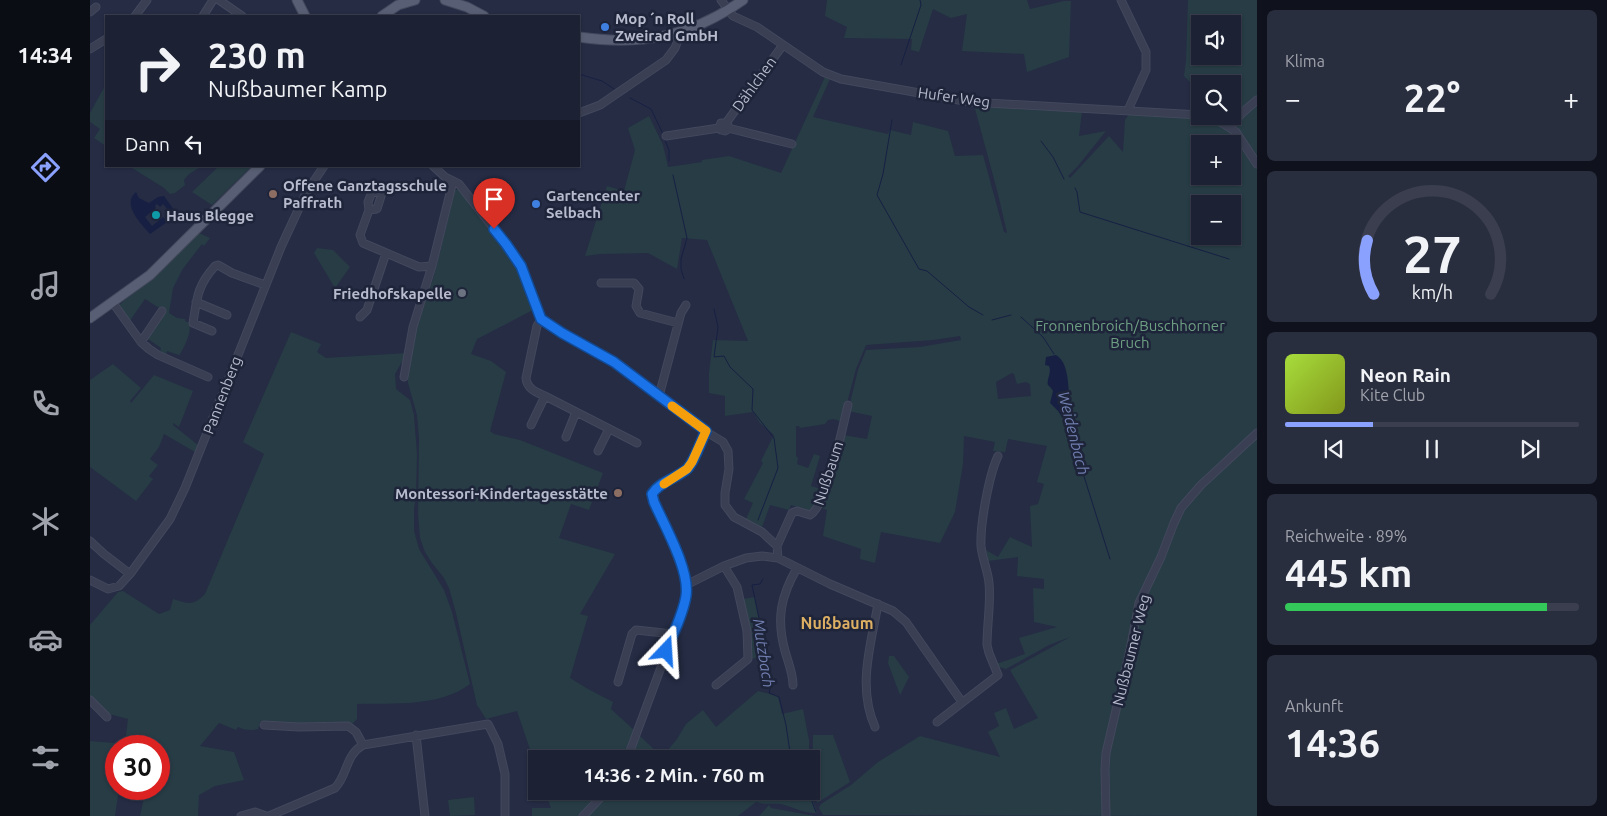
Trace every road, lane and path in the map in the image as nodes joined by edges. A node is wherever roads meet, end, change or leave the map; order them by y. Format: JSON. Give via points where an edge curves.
{"nodes":[{"id":1,"x":147,"y":0,"type":"edge"},
{"id":2,"x":213,"y":0,"type":"edge"},
{"id":3,"x":219,"y":0,"type":"edge"},
{"id":4,"x":298,"y":0,"type":"edge"},
{"id":5,"x":415,"y":0,"type":"edge"},
{"id":6,"x":446,"y":0,"type":"edge"},
{"id":7,"x":721,"y":0,"type":"edge"},
{"id":8,"x":743,"y":0,"type":"edge"},
{"id":9,"x":1121,"y":0,"type":"edge"},
{"id":10,"x":728,"y":11,"type":"junction"},
{"id":11,"x":136,"y":15,"type":"edge"},
{"id":12,"x":204,"y":15,"type":"edge"},
{"id":13,"x":241,"y":15,"type":"edge"},
{"id":14,"x":304,"y":15,"type":"edge"},
{"id":15,"x":383,"y":15,"type":"edge"},
{"id":16,"x":482,"y":15,"type":"edge"},
{"id":17,"x":681,"y":32,"type":"junction"},
{"id":18,"x":580,"y":37,"type":"edge"},
{"id":19,"x":105,"y":40,"type":"edge"},
{"id":20,"x":783,"y":45,"type":"junction"},
{"id":21,"x":90,"y":49,"type":"edge"},
{"id":22,"x":1257,"y":100,"type":"edge"},
{"id":23,"x":1128,"y":110,"type":"junction"},
{"id":24,"x":580,"y":113,"type":"edge"},
{"id":25,"x":1191,"y":114,"type":"edge"},
{"id":26,"x":727,"y":125,"type":"junction"},
{"id":27,"x":1226,"y":125,"type":"edge"},
{"id":28,"x":1230,"y":127,"type":"junction"},
{"id":29,"x":666,"y":136,"type":"dead end"},
{"id":30,"x":792,"y":144,"type":"dead end"},
{"id":31,"x":1257,"y":164,"type":"edge"},
{"id":32,"x":259,"y":167,"type":"edge"},
{"id":33,"x":323,"y":167,"type":"edge"},
{"id":34,"x":434,"y":167,"type":"edge"},
{"id":35,"x":453,"y":181,"type":"junction"},
{"id":36,"x":368,"y":210,"type":"dead end"},
{"id":37,"x":386,"y":253,"type":"junction"},
{"id":38,"x":432,"y":266,"type":"junction"},
{"id":39,"x":601,"y":283,"type":"dead end"},
{"id":40,"x":265,"y":285,"type":"junction"},
{"id":41,"x":196,"y":302,"type":"junction"},
{"id":42,"x":113,"y":303,"type":"junction"},
{"id":43,"x":686,"y":305,"type":"dead end"},
{"id":44,"x":162,"y":311,"type":"dead end"},
{"id":45,"x":227,"y":315,"type":"dead end"},
{"id":46,"x":360,"y":317,"type":"dead end"},
{"id":47,"x":90,"y":318,"type":"edge"},
{"id":48,"x":541,"y":319,"type":"junction"},
{"id":49,"x":678,"y":323,"type":"junction"},
{"id":50,"x":212,"y":331,"type":"dead end"},
{"id":51,"x":141,"y":342,"type":"junction"},
{"id":52,"x":208,"y":377,"type":"dead end"},
{"id":53,"x":404,"y":377,"type":"dead end"},
{"id":54,"x":544,"y":396,"type":"junction"},
{"id":55,"x":659,"y":396,"type":"junction"},
{"id":56,"x":848,"y":404,"type":"dead end"},
{"id":57,"x":576,"y":412,"type":"junction"},
{"id":58,"x":531,"y":425,"type":"dead end"},
{"id":59,"x":609,"y":429,"type":"junction"},
{"id":60,"x":706,"y":431,"type":"junction"},
{"id":61,"x":1257,"y":433,"type":"edge"},
{"id":62,"x":566,"y":437,"type":"dead end"},
{"id":63,"x":637,"y":443,"type":"dead end"},
{"id":64,"x":598,"y":451,"type":"dead end"},
{"id":65,"x":998,"y":456,"type":"dead end"},
{"id":66,"x":90,"y":541,"type":"edge"},
{"id":67,"x":777,"y":546,"type":"junction"},
{"id":68,"x":778,"y":558,"type":"junction"},
{"id":69,"x":724,"y":566,"type":"junction"},
{"id":70,"x":797,"y":568,"type":"junction"},
{"id":71,"x":130,"y":574,"type":"junction"},
{"id":72,"x":90,"y":580,"type":"edge"},
{"id":73,"x":686,"y":585,"type":"junction"},
{"id":74,"x":878,"y":604,"type":"junction"},
{"id":75,"x":672,"y":634,"type":"junction"},
{"id":76,"x":618,"y":682,"type":"dead end"},
{"id":77,"x":793,"y":684,"type":"dead end"},
{"id":78,"x":716,"y":685,"type":"dead end"},
{"id":79,"x":90,"y":700,"type":"edge"},
{"id":80,"x":962,"y":702,"type":"junction"},
{"id":81,"x":107,"y":717,"type":"dead end"},
{"id":82,"x":936,"y":722,"type":"dead end"},
{"id":83,"x":264,"y":725,"type":"dead end"},
{"id":84,"x":874,"y":727,"type":"dead end"},
{"id":85,"x":416,"y":735,"type":"junction"},
{"id":86,"x":363,"y":746,"type":"junction"},
{"id":87,"x":630,"y":750,"type":"edge"},
{"id":88,"x":598,"y":800,"type":"edge"},
{"id":89,"x":242,"y":816,"type":"edge"},
{"id":90,"x":267,"y":816,"type":"edge"},
{"id":91,"x":425,"y":816,"type":"edge"},
{"id":92,"x":505,"y":816,"type":"edge"},
{"id":93,"x":583,"y":816,"type":"edge"},
{"id":94,"x":1106,"y":816,"type":"edge"}],
"edges":[{"from":1,"to":11,"type":"street"},
{"from":2,"to":12,"type":"street"},
{"from":3,"to":13,"type":"street"},
{"from":4,"to":14,"type":"main road"},
{"from":5,"to":15,"type":"main road"},
{"from":6,"to":16,"type":"main road"},
{"from":7,"to":10,"type":"street"},
{"from":8,"to":10,"type":"main road"},
{"from":9,"to":23,"type":"street","via":[[1146,52],[1146,70]]},
{"from":10,"to":17,"type":"main road"},
{"from":10,"to":20,"type":"street","name":"Hufer Weg"},
{"from":17,"to":18,"type":"main road","via":[[623,41]]},
{"from":17,"to":24,"type":"street","via":[[666,60],[600,106]]},
{"from":19,"to":21,"type":"street"},
{"from":20,"to":23,"type":"street","name":"Hufer Weg","via":[[823,72],[841,79],[970,102]]},
{"from":20,"to":26,"type":"street","name":"Dählchen"},
{"from":22,"to":28,"type":"street"},
{"from":23,"to":25,"type":"street","name":"Hufer Weg"},
{"from":26,"to":29,"type":"street","name":"Dählchen","via":[[722,122],[719,128]]},
{"from":26,"to":30,"type":"street","name":"Dählchen"},
{"from":27,"to":28,"type":"street"},
{"from":28,"to":31,"type":"street"},
{"from":32,"to":42,"type":"main road","via":[[150,275]]},
{"from":33,"to":40,"type":"street","name":"Pannenberg","via":[[297,211]]},
{"from":34,"to":35,"type":"street"},
{"from":35,"to":38,"type":"street"},
{"from":35,"to":48,"type":"street","via":[[459,184],[514,256]]},
{"from":36,"to":37,"type":"street","via":[[360,238],[362,243]]},
{"from":37,"to":38,"type":"street","via":[[419,267]]},
{"from":37,"to":46,"type":"street","via":[[366,310]]},
{"from":38,"to":53,"type":"street","via":[[412,326]]},
{"from":39,"to":49,"type":"street","via":[[634,282],[639,289],[636,306],[640,313]]},
{"from":40,"to":41,"type":"street","via":[[232,274],[218,265],[204,280]]},
{"from":40,"to":71,"type":"street","name":"Pannenberg","via":[[178,504]]},
{"from":41,"to":45,"type":"street"},
{"from":41,"to":50,"type":"street","via":[[193,323]]},
{"from":42,"to":47,"type":"main road"},
{"from":42,"to":51,"type":"street"},
{"from":43,"to":49,"type":"street"},
{"from":44,"to":51,"type":"street"},
{"from":48,"to":54,"type":"street","via":[[526,384]]},
{"from":48,"to":55,"type":"street","via":[[614,362]]},
{"from":49,"to":55,"type":"street"},
{"from":51,"to":52,"type":"street","via":[[158,355]]},
{"from":54,"to":57,"type":"street"},
{"from":54,"to":58,"type":"street"},
{"from":55,"to":60,"type":"street"},
{"from":56,"to":67,"type":"street","name":"Nußbaum","via":[[828,480],[817,508],[810,514],[792,513]]},
{"from":57,"to":59,"type":"street"},
{"from":57,"to":62,"type":"street"},
{"from":59,"to":63,"type":"street"},
{"from":59,"to":64,"type":"street"},
{"from":60,"to":67,"type":"street","via":[[723,442],[728,451],[729,474],[724,498],[727,509]]},
{"from":60,"to":73,"type":"street","via":[[687,469],[652,494]]},
{"from":61,"to":94,"type":"street","name":"Nußbaumer Weg","via":[[1181,508],[1139,603],[1106,753]]},
{"from":65,"to":80,"type":"street","via":[[981,534],[989,583],[987,645],[998,675]]},
{"from":66,"to":71,"type":"street"},
{"from":67,"to":68,"type":"street"},
{"from":68,"to":69,"type":"street","via":[[746,558]]},
{"from":68,"to":70,"type":"street"},
{"from":69,"to":73,"type":"street"},
{"from":69,"to":78,"type":"street","via":[[737,587],[748,631],[748,659]]},
{"from":70,"to":74,"type":"street"},
{"from":70,"to":77,"type":"street","via":[[787,585],[781,607],[783,644]]},
{"from":71,"to":72,"type":"street","name":"Pannenberg","via":[[113,589]]},
{"from":73,"to":75,"type":"street","via":[[683,608]]},
{"from":74,"to":80,"type":"street","via":[[906,622]]},
{"from":74,"to":84,"type":"street","via":[[866,672],[866,702]]},
{"from":75,"to":76,"type":"street","via":[[636,630]]},
{"from":75,"to":87,"type":"street"},
{"from":79,"to":81,"type":"street"},
{"from":80,"to":82,"type":"street"},
{"from":83,"to":86,"type":"street","via":[[348,726],[356,732]]},
{"from":85,"to":86,"type":"street"},
{"from":85,"to":91,"type":"street"},
{"from":85,"to":92,"type":"street","via":[[488,724],[498,744],[505,774]]},
{"from":86,"to":90,"type":"street","via":[[351,755],[342,780],[335,788]]},
{"from":88,"to":93,"type":"street"},
{"from":89,"to":90,"type":"street","via":[[255,812]]}]}
